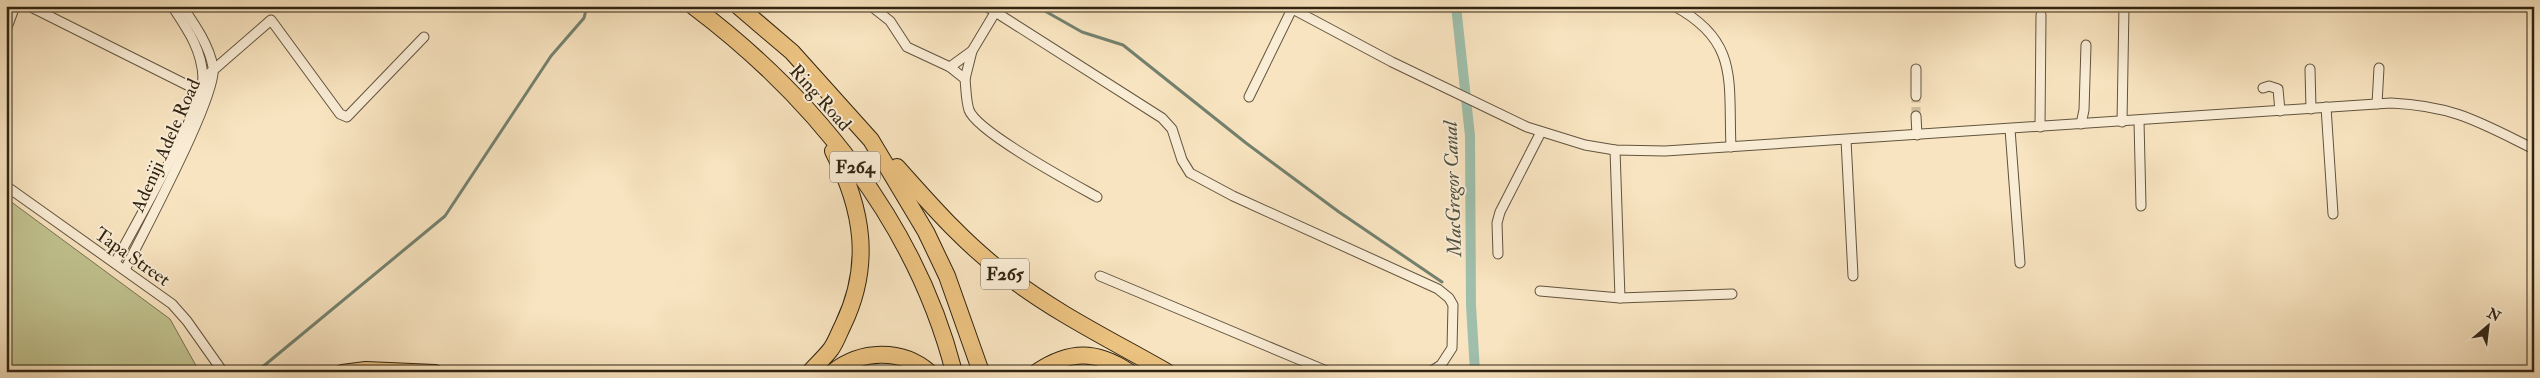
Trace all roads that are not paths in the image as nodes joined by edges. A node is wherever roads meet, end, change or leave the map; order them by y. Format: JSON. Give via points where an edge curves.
{"nodes":[{"id":1,"x":15,"y":6,"type":"edge"},
{"id":2,"x":29,"y":6,"type":"edge"},
{"id":3,"x":172,"y":6,"type":"edge"},
{"id":4,"x":182,"y":6,"type":"edge"},
{"id":5,"x":693,"y":6,"type":"edge"},
{"id":6,"x":738,"y":6,"type":"edge"},
{"id":7,"x":871,"y":6,"type":"edge"},
{"id":8,"x":986,"y":6,"type":"edge"},
{"id":9,"x":1674,"y":6,"type":"edge"},
{"id":10,"x":2124,"y":6,"type":"edge"},
{"id":11,"x":1290,"y":8,"type":"edge"},
{"id":12,"x":1686,"y":9,"type":"edge"},
{"id":13,"x":997,"y":10,"type":"edge"},
{"id":14,"x":2041,"y":15,"type":"dead end"},
{"id":15,"x":6,"y":30,"type":"edge"},
{"id":16,"x":424,"y":37,"type":"dead end"},
{"id":17,"x":2086,"y":45,"type":"dead end"},
{"id":18,"x":972,"y":51,"type":"junction"},
{"id":19,"x":950,"y":67,"type":"junction"},
{"id":20,"x":2379,"y":68,"type":"dead end"},
{"id":21,"x":214,"y":69,"type":"junction"},
{"id":22,"x":1916,"y":69,"type":"dead end"},
{"id":23,"x":2310,"y":69,"type":"dead end"},
{"id":24,"x":204,"y":79,"type":"junction"},
{"id":25,"x":965,"y":79,"type":"junction"},
{"id":26,"x":2262,"y":88,"type":"dead end"},
{"id":27,"x":201,"y":92,"type":"junction"},
{"id":28,"x":1916,"y":96,"type":"tunnel mouth"},
{"id":29,"x":1249,"y":97,"type":"dead end"},
{"id":30,"x":2377,"y":104,"type":"junction"},
{"id":31,"x":2312,"y":108,"type":"junction"},
{"id":32,"x":2326,"y":108,"type":"junction"},
{"id":33,"x":2280,"y":111,"type":"junction"},
{"id":34,"x":1916,"y":116,"type":"tunnel mouth"},
{"id":35,"x":818,"y":120,"type":"junction"},
{"id":36,"x":2139,"y":121,"type":"junction"},
{"id":37,"x":2122,"y":122,"type":"junction"},
{"id":38,"x":2081,"y":124,"type":"junction"},
{"id":39,"x":2040,"y":127,"type":"junction"},
{"id":40,"x":2010,"y":129,"type":"junction"},
{"id":41,"x":1541,"y":132,"type":"junction"},
{"id":42,"x":1917,"y":135,"type":"junction"},
{"id":43,"x":871,"y":140,"type":"junction"},
{"id":44,"x":1846,"y":140,"type":"junction"},
{"id":45,"x":1731,"y":147,"type":"junction"},
{"id":46,"x":1615,"y":150,"type":"junction"},
{"id":47,"x":2534,"y":150,"type":"edge"},
{"id":48,"x":6,"y":186,"type":"edge"},
{"id":49,"x":1096,"y":197,"type":"dead end"},
{"id":50,"x":2141,"y":206,"type":"dead end"},
{"id":51,"x":2333,"y":214,"type":"dead end"},
{"id":52,"x":1498,"y":254,"type":"dead end"},
{"id":53,"x":115,"y":263,"type":"junction"},
{"id":54,"x":2020,"y":263,"type":"dead end"},
{"id":55,"x":124,"y":270,"type":"junction"},
{"id":56,"x":1100,"y":276,"type":"dead end"},
{"id":57,"x":1853,"y":276,"type":"dead end"},
{"id":58,"x":1540,"y":291,"type":"dead end"},
{"id":59,"x":1732,"y":294,"type":"dead end"},
{"id":60,"x":1620,"y":298,"type":"junction"},
{"id":61,"x":223,"y":372,"type":"edge"},
{"id":62,"x":342,"y":372,"type":"edge"},
{"id":63,"x":435,"y":372,"type":"edge"},
{"id":64,"x":810,"y":372,"type":"edge"},
{"id":65,"x":833,"y":372,"type":"edge"},
{"id":66,"x":929,"y":372,"type":"edge"},
{"id":67,"x":954,"y":372,"type":"edge"},
{"id":68,"x":981,"y":372,"type":"edge"},
{"id":69,"x":1037,"y":372,"type":"edge"},
{"id":70,"x":1129,"y":372,"type":"edge"},
{"id":71,"x":1168,"y":372,"type":"edge"},
{"id":72,"x":1329,"y":372,"type":"edge"},
{"id":73,"x":1430,"y":372,"type":"edge"}],
"edges":[{"from":1,"to":15,"type":"street"},
{"from":2,"to":27,"type":"street"},
{"from":3,"to":24,"type":"street","name":"Adeniji Adele Road","via":[[195,41]]},
{"from":4,"to":21,"type":"street","name":"Adeniji Adele Road","via":[[202,36]]},
{"from":5,"to":35,"type":"highway","name":"Ring Road","number":"F264","via":[[770,71]]},
{"from":6,"to":43,"type":"highway","name":"Ring Road","number":"F264","via":[[792,52]]},
{"from":7,"to":19,"type":"street","via":[[890,21],[907,47]]},
{"from":8,"to":13,"type":"street"},
{"from":9,"to":12,"type":"street"},
{"from":10,"to":37,"type":"street"},
{"from":11,"to":29,"type":"street"},
{"from":11,"to":41,"type":"street"},
{"from":12,"to":45,"type":"street","via":[[1723,50],[1728,69]]},
{"from":13,"to":18,"type":"street"},
{"from":13,"to":73,"type":"street","via":[[1162,118],[1172,129],[1190,173],[1449,298],[1452,306],[1452,348],[1441,365]]},
{"from":14,"to":39,"type":"street"},
{"from":16,"to":21,"type":"street","via":[[347,117],[343,117],[271,20]]},
{"from":17,"to":38,"type":"street"},
{"from":18,"to":19,"type":"street"},
{"from":18,"to":25,"type":"street"},
{"from":19,"to":25,"type":"street"},
{"from":20,"to":30,"type":"street"},
{"from":21,"to":24,"type":"street"},
{"from":21,"to":55,"type":"street","name":"Adeniji Adele Road","via":[[212,88]]},
{"from":22,"to":28,"type":"street"},
{"from":23,"to":31,"type":"street"},
{"from":24,"to":27,"type":"street","name":"Adeniji Adele Road"},
{"from":25,"to":49,"type":"street","via":[[969,111],[978,122],[995,136]]},
{"from":26,"to":33,"type":"street","via":[[2278,89]]},
{"from":27,"to":53,"type":"street","name":"Adeniji Adele Road"},
{"from":30,"to":32,"type":"street"},
{"from":30,"to":47,"type":"street","via":[[2420,104],[2448,110],[2488,125]]},
{"from":31,"to":32,"type":"street"},
{"from":31,"to":33,"type":"street"},
{"from":32,"to":51,"type":"street"},
{"from":33,"to":36,"type":"street"},
{"from":34,"to":42,"type":"street"},
{"from":35,"to":64,"type":"highway","via":[[848,180],[856,204],[861,256],[853,305],[831,349]]},
{"from":35,"to":67,"type":"highway","name":"Ring Road","number":"F264","via":[[862,176],[912,263]]},
{"from":36,"to":37,"type":"street"},
{"from":36,"to":50,"type":"street"},
{"from":37,"to":38,"type":"street"},
{"from":38,"to":39,"type":"street"},
{"from":39,"to":40,"type":"street"},
{"from":40,"to":42,"type":"street"},
{"from":40,"to":54,"type":"street"},
{"from":41,"to":46,"type":"street"},
{"from":41,"to":52,"type":"street","via":[[1500,212]]},
{"from":42,"to":44,"type":"street"},
{"from":43,"to":68,"type":"highway","name":"Ring Road","number":"F264","via":[[926,232],[947,276]]},
{"from":43,"to":71,"type":"highway","number":"F265","via":[[954,229],[1004,274],[1053,308]]},
{"from":44,"to":45,"type":"street"},
{"from":44,"to":57,"type":"street"},
{"from":45,"to":46,"type":"street"},
{"from":46,"to":60,"type":"street"},
{"from":48,"to":53,"type":"street","name":"Tapa Street"},
{"from":53,"to":55,"type":"street","name":"Tapa Street"},
{"from":55,"to":61,"type":"street","name":"Tapa Street","via":[[172,304]]},
{"from":56,"to":72,"type":"street"},
{"from":58,"to":60,"type":"street"},
{"from":59,"to":60,"type":"street"},
{"from":62,"to":63,"type":"main road","via":[[366,369]]},
{"from":65,"to":66,"type":"highway","via":[[846,363],[877,354],[911,360]]},
{"from":69,"to":70,"type":"highway","via":[[1066,357],[1083,354],[1104,358]]}]}
